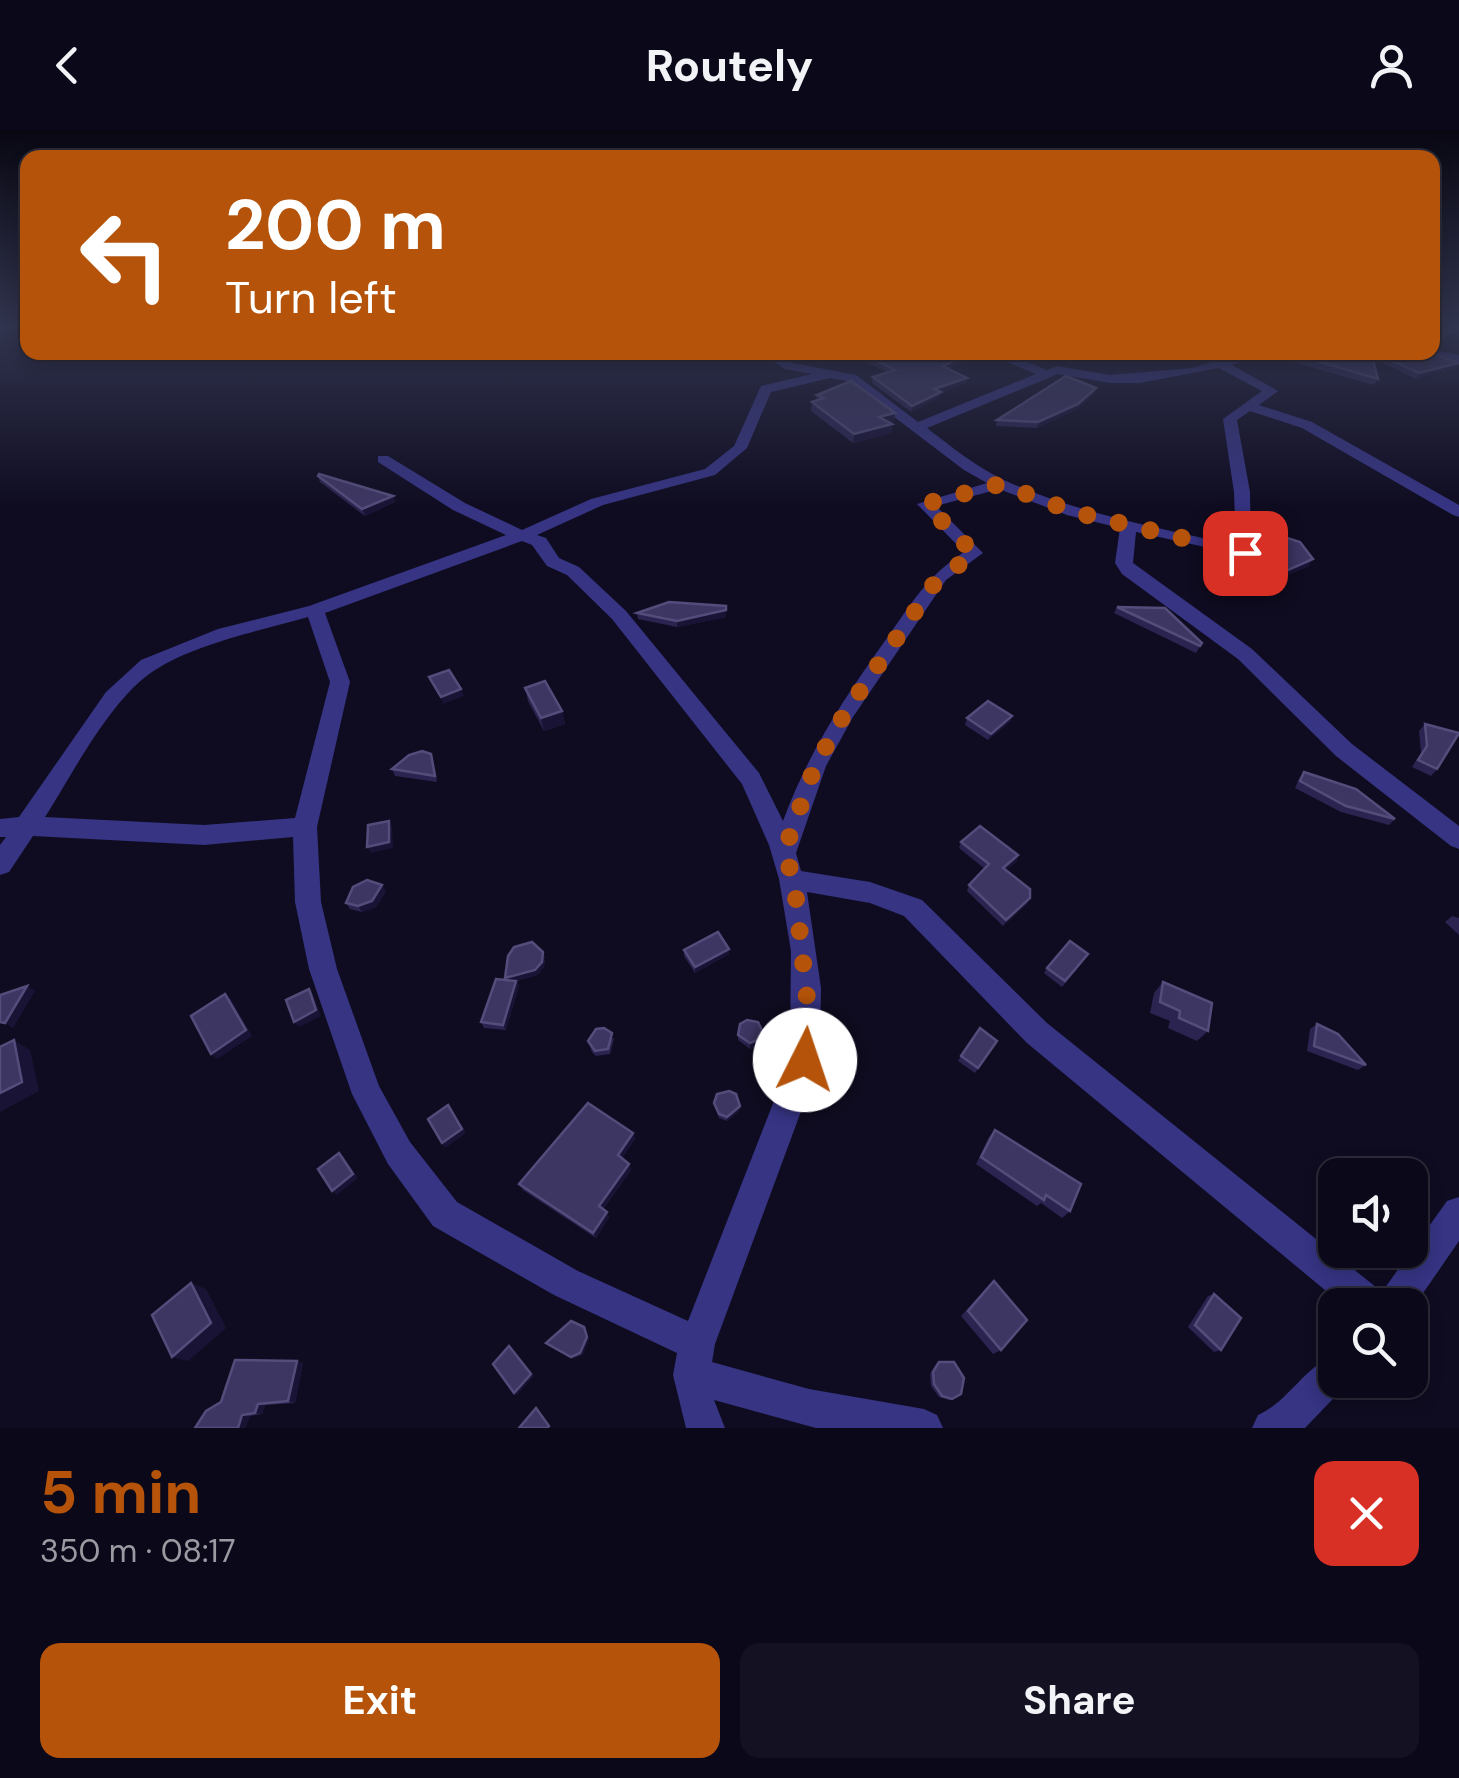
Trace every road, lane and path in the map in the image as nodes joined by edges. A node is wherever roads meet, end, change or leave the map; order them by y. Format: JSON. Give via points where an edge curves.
{"nodes":[{"id":1,"x":780,"y":387,"type":"edge"},
{"id":2,"x":863,"y":387,"type":"edge"},
{"id":3,"x":1016,"y":387,"type":"edge"},
{"id":4,"x":1266,"y":387,"type":"edge"},
{"id":5,"x":1254,"y":402,"type":"junction"},
{"id":6,"x":918,"y":427,"type":"junction"},
{"id":7,"x":383,"y":459,"type":"dead end"},
{"id":8,"x":1000,"y":484,"type":"junction"},
{"id":9,"x":1455,"y":508,"type":"edge"},
{"id":10,"x":562,"y":521,"type":"junction"},
{"id":11,"x":1129,"y":526,"type":"junction"},
{"id":12,"x":519,"y":536,"type":"junction"},
{"id":13,"x":540,"y":542,"type":"junction"},
{"id":14,"x":315,"y":610,"type":"junction"},
{"id":15,"x":29,"y":826,"type":"junction"},
{"id":16,"x":0,"y":828,"type":"edge"},
{"id":17,"x":305,"y":828,"type":"junction"},
{"id":18,"x":1459,"y":839,"type":"edge"},
{"id":19,"x":0,"y":864,"type":"edge"},
{"id":20,"x":790,"y":866,"type":"junction"},
{"id":21,"x":1459,"y":1213,"type":"edge"},
{"id":22,"x":1349,"y":1288,"type":"edge"},
{"id":23,"x":1406,"y":1288,"type":"edge"},
{"id":24,"x":694,"y":1360,"type":"junction"},
{"id":25,"x":1318,"y":1389,"type":"edge"},
{"id":26,"x":697,"y":1424,"type":"edge"},
{"id":27,"x":924,"y":1428,"type":"edge"},
{"id":28,"x":1270,"y":1428,"type":"edge"}],
"edges":[{"from":1,"to":10,"type":"street","via":[[766,390],[740,448],[710,472],[597,502]]},
{"from":2,"to":6,"type":"street"},
{"from":3,"to":6,"type":"street"},
{"from":4,"to":5,"type":"street","via":[[1271,391]]},
{"from":5,"to":9,"type":"street"},
{"from":5,"to":11,"type":"street","via":[[1230,419],[1245,553]]},
{"from":6,"to":8,"type":"street"},
{"from":7,"to":12,"type":"street"},
{"from":8,"to":11,"type":"street"},
{"from":8,"to":20,"type":"street","via":[[925,504],[974,553],[934,584],[845,713],[815,766]]},
{"from":10,"to":12,"type":"street"},
{"from":10,"to":13,"type":"street"},
{"from":11,"to":18,"type":"street","via":[[1128,570],[1245,654],[1344,750]]},
{"from":12,"to":13,"type":"street"},
{"from":12,"to":14,"type":"street"},
{"from":13,"to":20,"type":"street","via":[[553,562],[573,571],[619,615],[752,779]]},
{"from":14,"to":15,"type":"street","via":[[225,633],[148,665],[114,697]]},
{"from":14,"to":17,"type":"street","via":[[340,682]]},
{"from":15,"to":16,"type":"street"},
{"from":15,"to":17,"type":"street","via":[[204,835]]},
{"from":15,"to":19,"type":"street"},
{"from":17,"to":24,"type":"street","via":[[308,902],[319,952],[367,1094],[399,1153],[445,1214]]},
{"from":20,"to":22,"type":"street","via":[[914,908],[1050,1045]]},
{"from":20,"to":24,"type":"street","via":[[809,1016],[805,1060]]},
{"from":21,"to":23,"type":"street"},
{"from":24,"to":26,"type":"street"},
{"from":24,"to":27,"type":"street","via":[[809,1408]]},
{"from":25,"to":28,"type":"street"}]}
